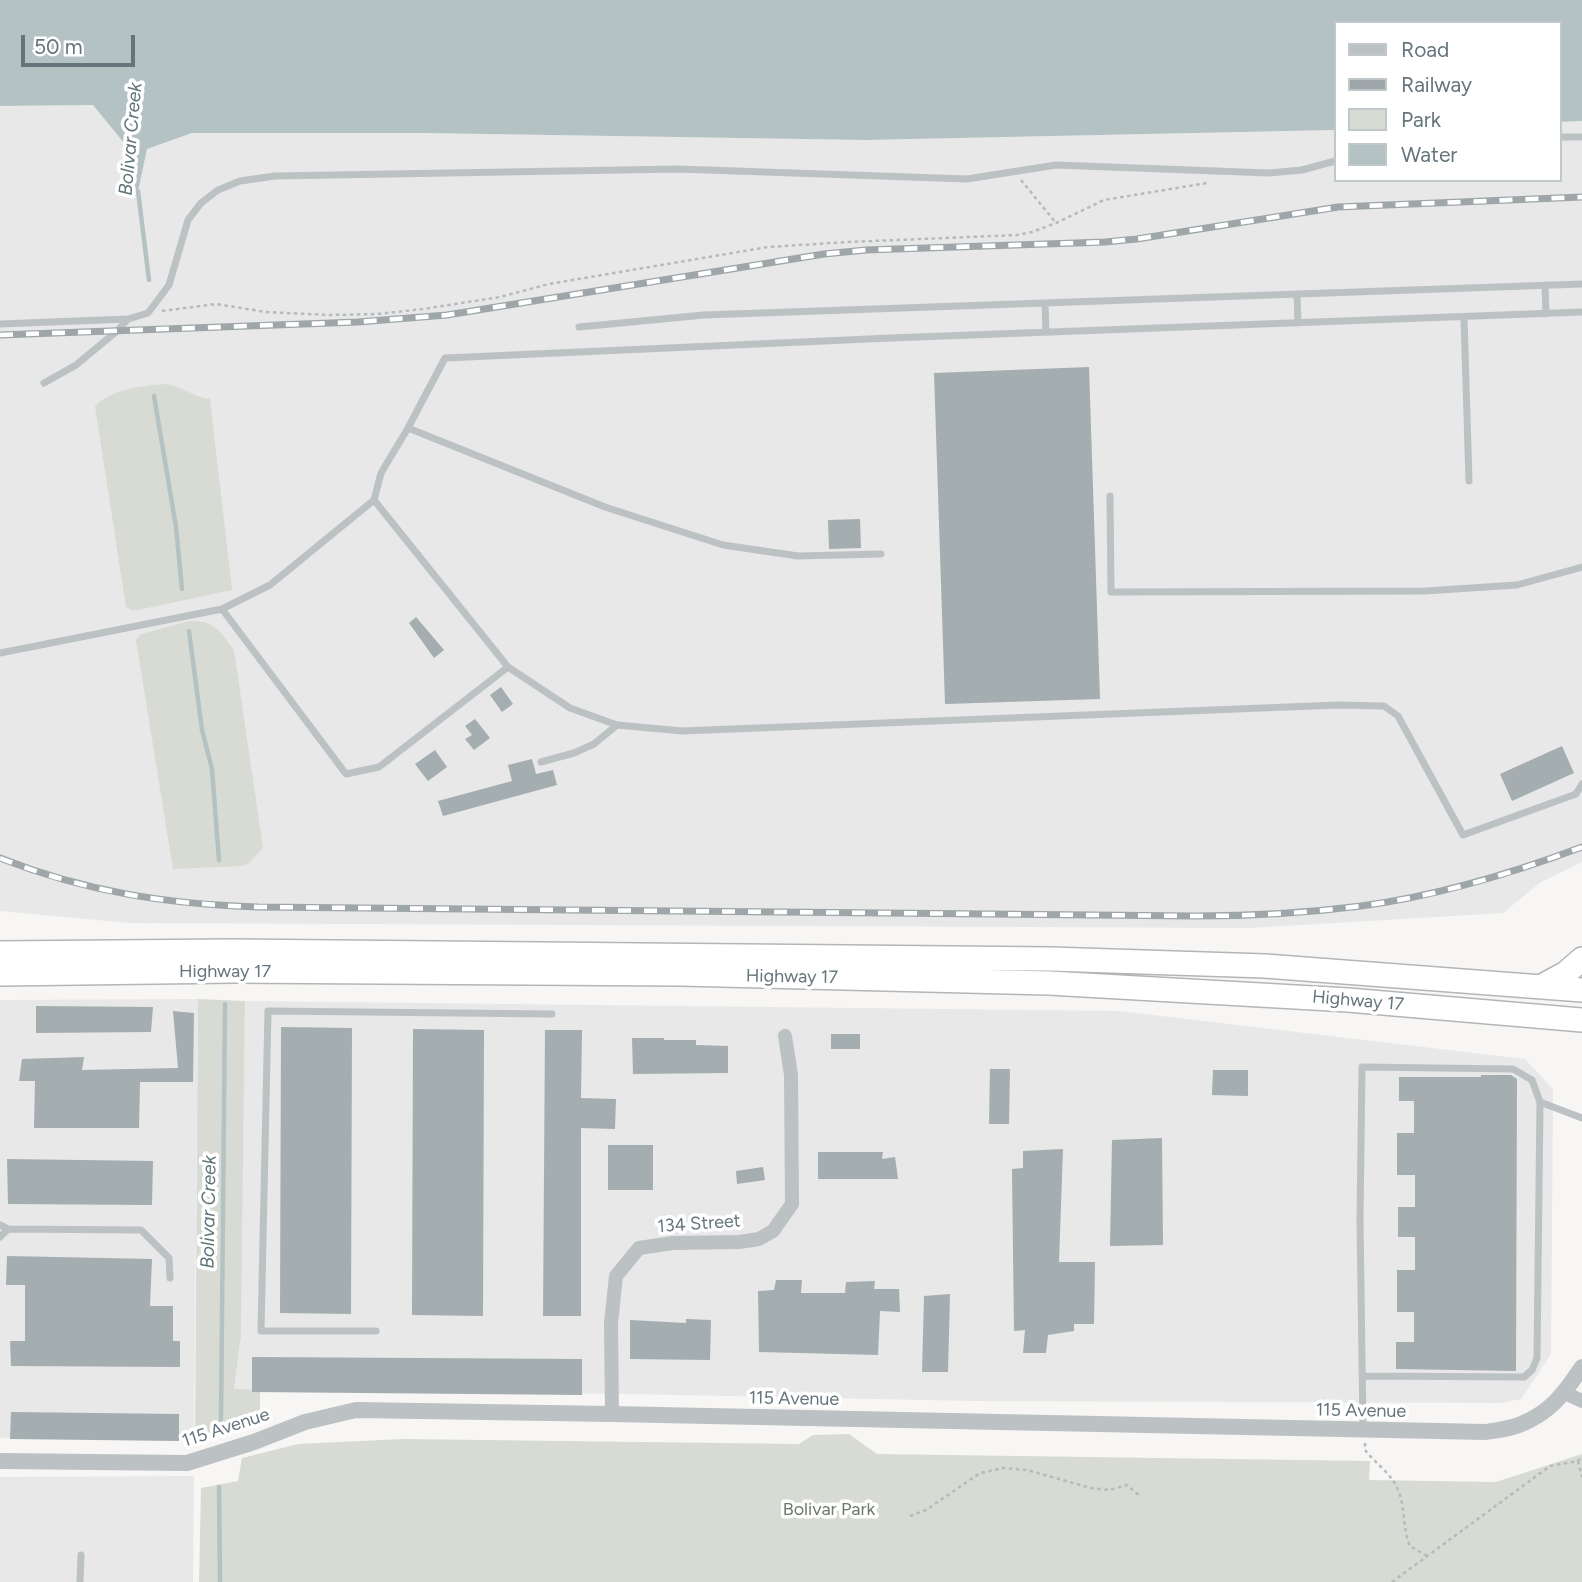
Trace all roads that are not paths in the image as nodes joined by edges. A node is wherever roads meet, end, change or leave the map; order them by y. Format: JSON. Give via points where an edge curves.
{"nodes":[{"id":1,"x":1561,"y":137,"type":"edge"},
{"id":2,"x":1582,"y":137,"type":"edge"},
{"id":3,"x":1334,"y":161,"type":"edge"},
{"id":4,"x":1582,"y":284,"type":"edge"},
{"id":5,"x":1545,"y":285,"type":"junction"},
{"id":6,"x":1297,"y":294,"type":"junction"},
{"id":7,"x":1045,"y":303,"type":"junction"},
{"id":8,"x":1582,"y":312,"type":"edge"},
{"id":9,"x":1546,"y":314,"type":"junction"},
{"id":10,"x":1464,"y":317,"type":"junction"},
{"id":11,"x":128,"y":319,"type":"junction"},
{"id":12,"x":1298,"y":323,"type":"junction"},
{"id":13,"x":0,"y":324,"type":"edge"},
{"id":14,"x":579,"y":327,"type":"dead end"},
{"id":15,"x":1046,"y":332,"type":"junction"},
{"id":16,"x":44,"y":383,"type":"dead end"},
{"id":17,"x":408,"y":428,"type":"junction"},
{"id":18,"x":1469,"y":481,"type":"dead end"},
{"id":19,"x":1110,"y":496,"type":"dead end"},
{"id":20,"x":374,"y":500,"type":"junction"},
{"id":21,"x":881,"y":554,"type":"dead end"},
{"id":22,"x":1582,"y":567,"type":"edge"},
{"id":23,"x":222,"y":609,"type":"junction"},
{"id":24,"x":0,"y":653,"type":"edge"},
{"id":25,"x":508,"y":667,"type":"junction"},
{"id":26,"x":617,"y":725,"type":"junction"},
{"id":27,"x":541,"y":762,"type":"dead end"},
{"id":28,"x":1582,"y":784,"type":"edge"},
{"id":29,"x":0,"y":953,"type":"edge"},
{"id":30,"x":1582,"y":959,"type":"edge"},
{"id":31,"x":0,"y":974,"type":"edge"},
{"id":32,"x":1542,"y":986,"type":"junction"},
{"id":33,"x":1582,"y":990,"type":"edge"},
{"id":34,"x":552,"y":1014,"type":"dead end"},
{"id":35,"x":1582,"y":1020,"type":"edge"},
{"id":36,"x":785,"y":1036,"type":"dead end"},
{"id":37,"x":1541,"y":1102,"type":"junction"},
{"id":38,"x":1582,"y":1118,"type":"edge"},
{"id":39,"x":4,"y":1227,"type":"edge"},
{"id":40,"x":0,"y":1237,"type":"edge"},
{"id":41,"x":170,"y":1278,"type":"dead end"},
{"id":42,"x":376,"y":1331,"type":"dead end"},
{"id":43,"x":1582,"y":1367,"type":"edge"},
{"id":44,"x":1363,"y":1376,"type":"junction"},
{"id":45,"x":1565,"y":1393,"type":"junction"},
{"id":46,"x":1582,"y":1401,"type":"edge"},
{"id":47,"x":612,"y":1414,"type":"junction"},
{"id":48,"x":1363,"y":1429,"type":"junction"},
{"id":49,"x":0,"y":1461,"type":"edge"},
{"id":50,"x":80,"y":1555,"type":"dead end"},
{"id":51,"x":80,"y":1582,"type":"edge"}],
"edges":[{"from":1,"to":2,"type":"lane"},
{"from":3,"to":11,"type":"lane","via":[[1269,173],[1056,165],[967,179],[678,169],[275,176],[240,181],[201,203],[188,220],[169,285],[148,313]]},
{"from":4,"to":5,"type":"lane"},
{"from":5,"to":6,"type":"lane"},
{"from":5,"to":9,"type":"lane"},
{"from":6,"to":7,"type":"lane"},
{"from":6,"to":12,"type":"lane"},
{"from":7,"to":14,"type":"lane","via":[[704,315]]},
{"from":7,"to":15,"type":"lane"},
{"from":8,"to":9,"type":"lane"},
{"from":9,"to":10,"type":"lane"},
{"from":10,"to":12,"type":"lane"},
{"from":10,"to":18,"type":"lane"},
{"from":11,"to":13,"type":"lane"},
{"from":11,"to":16,"type":"lane","via":[[76,365]]},
{"from":12,"to":15,"type":"lane"},
{"from":15,"to":17,"type":"lane","via":[[446,358]]},
{"from":17,"to":20,"type":"lane","via":[[381,473]]},
{"from":17,"to":21,"type":"lane","via":[[605,507],[723,545],[798,556]]},
{"from":19,"to":22,"type":"lane","via":[[1111,592],[1425,591],[1517,584]]},
{"from":20,"to":23,"type":"lane","via":[[270,585]]},
{"from":20,"to":25,"type":"lane"},
{"from":23,"to":24,"type":"lane"},
{"from":23,"to":25,"type":"lane","via":[[346,774],[379,766]]},
{"from":25,"to":26,"type":"lane","via":[[570,708]]},
{"from":26,"to":27,"type":"lane","via":[[594,744]]},
{"from":26,"to":28,"type":"lane","via":[[682,730],[1384,706],[1398,716],[1463,835],[1576,794]]},
{"from":29,"to":32,"type":"highway","name":"Highway 17","via":[[1051,959],[1265,966]]},
{"from":30,"to":32,"type":"highway"},
{"from":31,"to":35,"type":"highway","name":"Highway 17","via":[[681,974],[1049,983],[1336,999]]},
{"from":32,"to":33,"type":"highway","name":"Highway 17"},
{"from":34,"to":42,"type":"lane","via":[[268,1011],[261,1331]]},
{"from":36,"to":47,"type":"street","name":"134 Street","via":[[791,1075],[792,1203],[773,1231],[759,1239],[639,1248],[616,1276],[611,1323]]},
{"from":37,"to":38,"type":"lane"},
{"from":37,"to":44,"type":"lane","via":[[1537,1358],[1532,1370],[1524,1377]]},
{"from":37,"to":44,"type":"lane","via":[[1532,1080],[1513,1069],[1362,1067]]},
{"from":39,"to":40,"type":"lane"},
{"from":39,"to":41,"type":"lane","via":[[141,1230],[169,1258]]},
{"from":43,"to":45,"type":"street","name":"115 Avenue"},
{"from":44,"to":48,"type":"lane"},
{"from":45,"to":46,"type":"street"},
{"from":45,"to":48,"type":"street","name":"115 Avenue","via":[[1547,1411],[1517,1426],[1486,1432]]},
{"from":47,"to":48,"type":"street","name":"115 Avenue"},
{"from":47,"to":49,"type":"street","name":"115 Avenue","via":[[356,1410],[305,1422],[187,1463]]},
{"from":50,"to":51,"type":"lane"}]}
